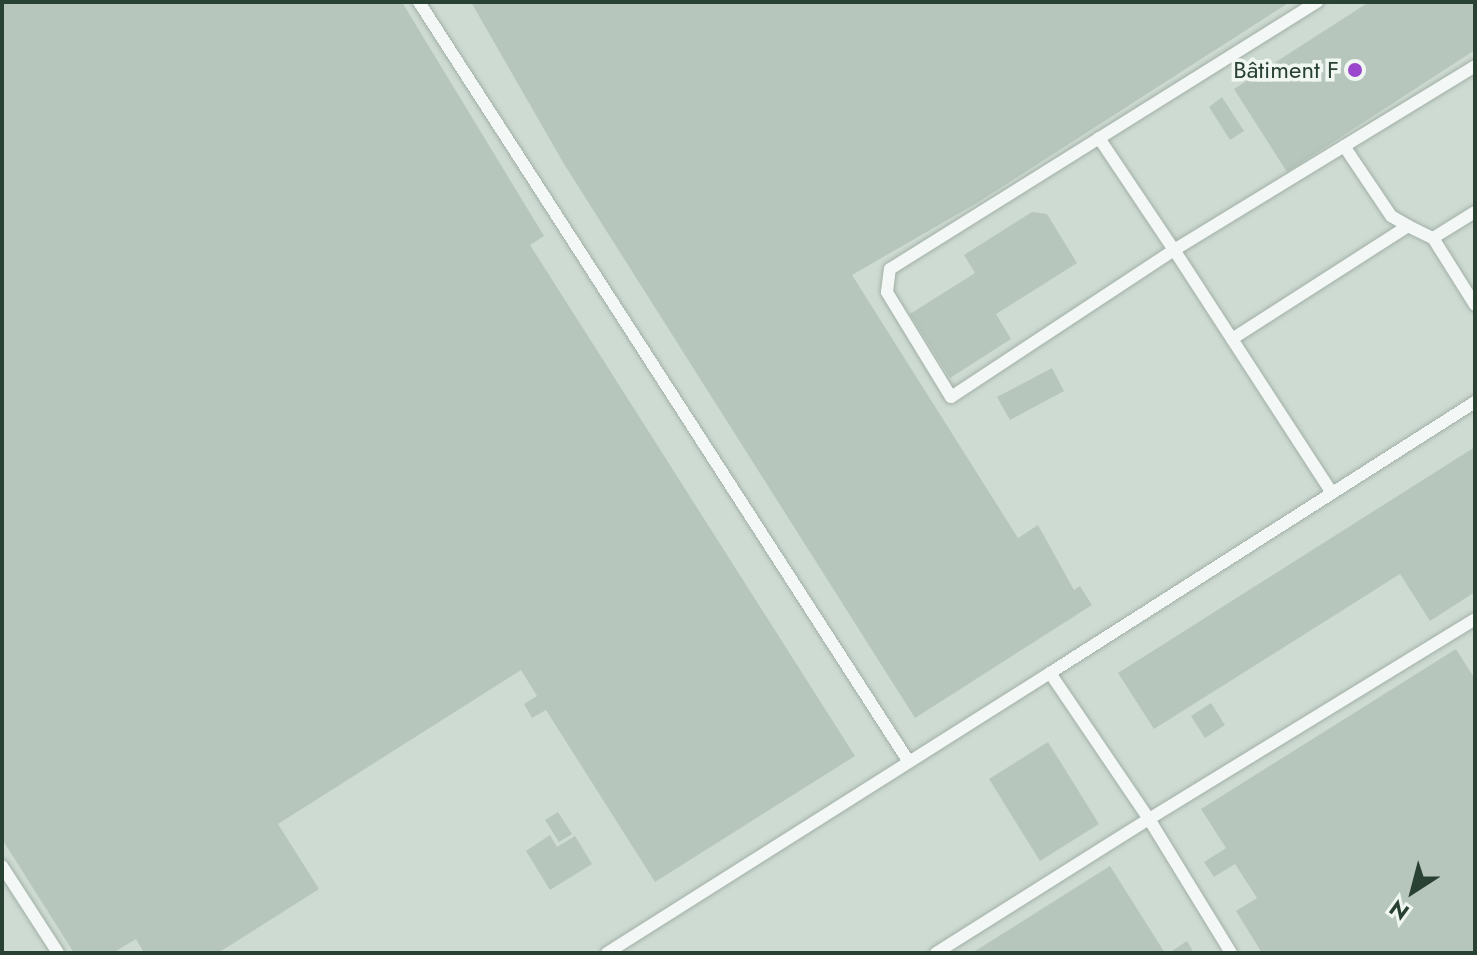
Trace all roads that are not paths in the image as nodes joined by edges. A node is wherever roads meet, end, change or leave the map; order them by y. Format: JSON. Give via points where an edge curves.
{"nodes":[{"id":1,"x":419,"y":2,"type":"edge"},
{"id":2,"x":1317,"y":2,"type":"edge"},
{"id":3,"x":1475,"y":66,"type":"edge"},
{"id":4,"x":1099,"y":138,"type":"junction"},
{"id":5,"x":1344,"y":146,"type":"junction"},
{"id":6,"x":1475,"y":212,"type":"edge"},
{"id":7,"x":1408,"y":226,"type":"junction"},
{"id":8,"x":1433,"y":238,"type":"junction"},
{"id":9,"x":1174,"y":250,"type":"junction"},
{"id":10,"x":1475,"y":305,"type":"edge"},
{"id":11,"x":1232,"y":339,"type":"junction"},
{"id":12,"x":1475,"y":402,"type":"edge"},
{"id":13,"x":1332,"y":493,"type":"junction"},
{"id":14,"x":1474,"y":622,"type":"edge"},
{"id":15,"x":1050,"y":673,"type":"junction"},
{"id":16,"x":909,"y":762,"type":"junction"},
{"id":17,"x":1149,"y":819,"type":"junction"},
{"id":18,"x":2,"y":866,"type":"edge"},
{"id":19,"x":58,"y":953,"type":"edge"},
{"id":20,"x":607,"y":953,"type":"edge"},
{"id":21,"x":936,"y":953,"type":"edge"},
{"id":22,"x":1231,"y":953,"type":"edge"}],
"edges":[{"from":1,"to":16,"type":"lane"},
{"from":2,"to":4,"type":"lane"},
{"from":3,"to":5,"type":"lane"},
{"from":4,"to":9,"type":"lane"},
{"from":4,"to":9,"type":"lane","via":[[890,269],[887,292],[951,397]]},
{"from":5,"to":7,"type":"lane","via":[[1391,216]]},
{"from":5,"to":9,"type":"lane"},
{"from":6,"to":8,"type":"lane"},
{"from":7,"to":8,"type":"lane"},
{"from":7,"to":11,"type":"lane"},
{"from":8,"to":10,"type":"lane"},
{"from":9,"to":11,"type":"lane"},
{"from":11,"to":13,"type":"lane"},
{"from":12,"to":13,"type":"lane"},
{"from":13,"to":15,"type":"lane"},
{"from":14,"to":17,"type":"lane"},
{"from":15,"to":16,"type":"lane"},
{"from":15,"to":17,"type":"lane"},
{"from":16,"to":20,"type":"lane"},
{"from":17,"to":21,"type":"lane"},
{"from":17,"to":22,"type":"lane"},
{"from":18,"to":19,"type":"lane"}]}
